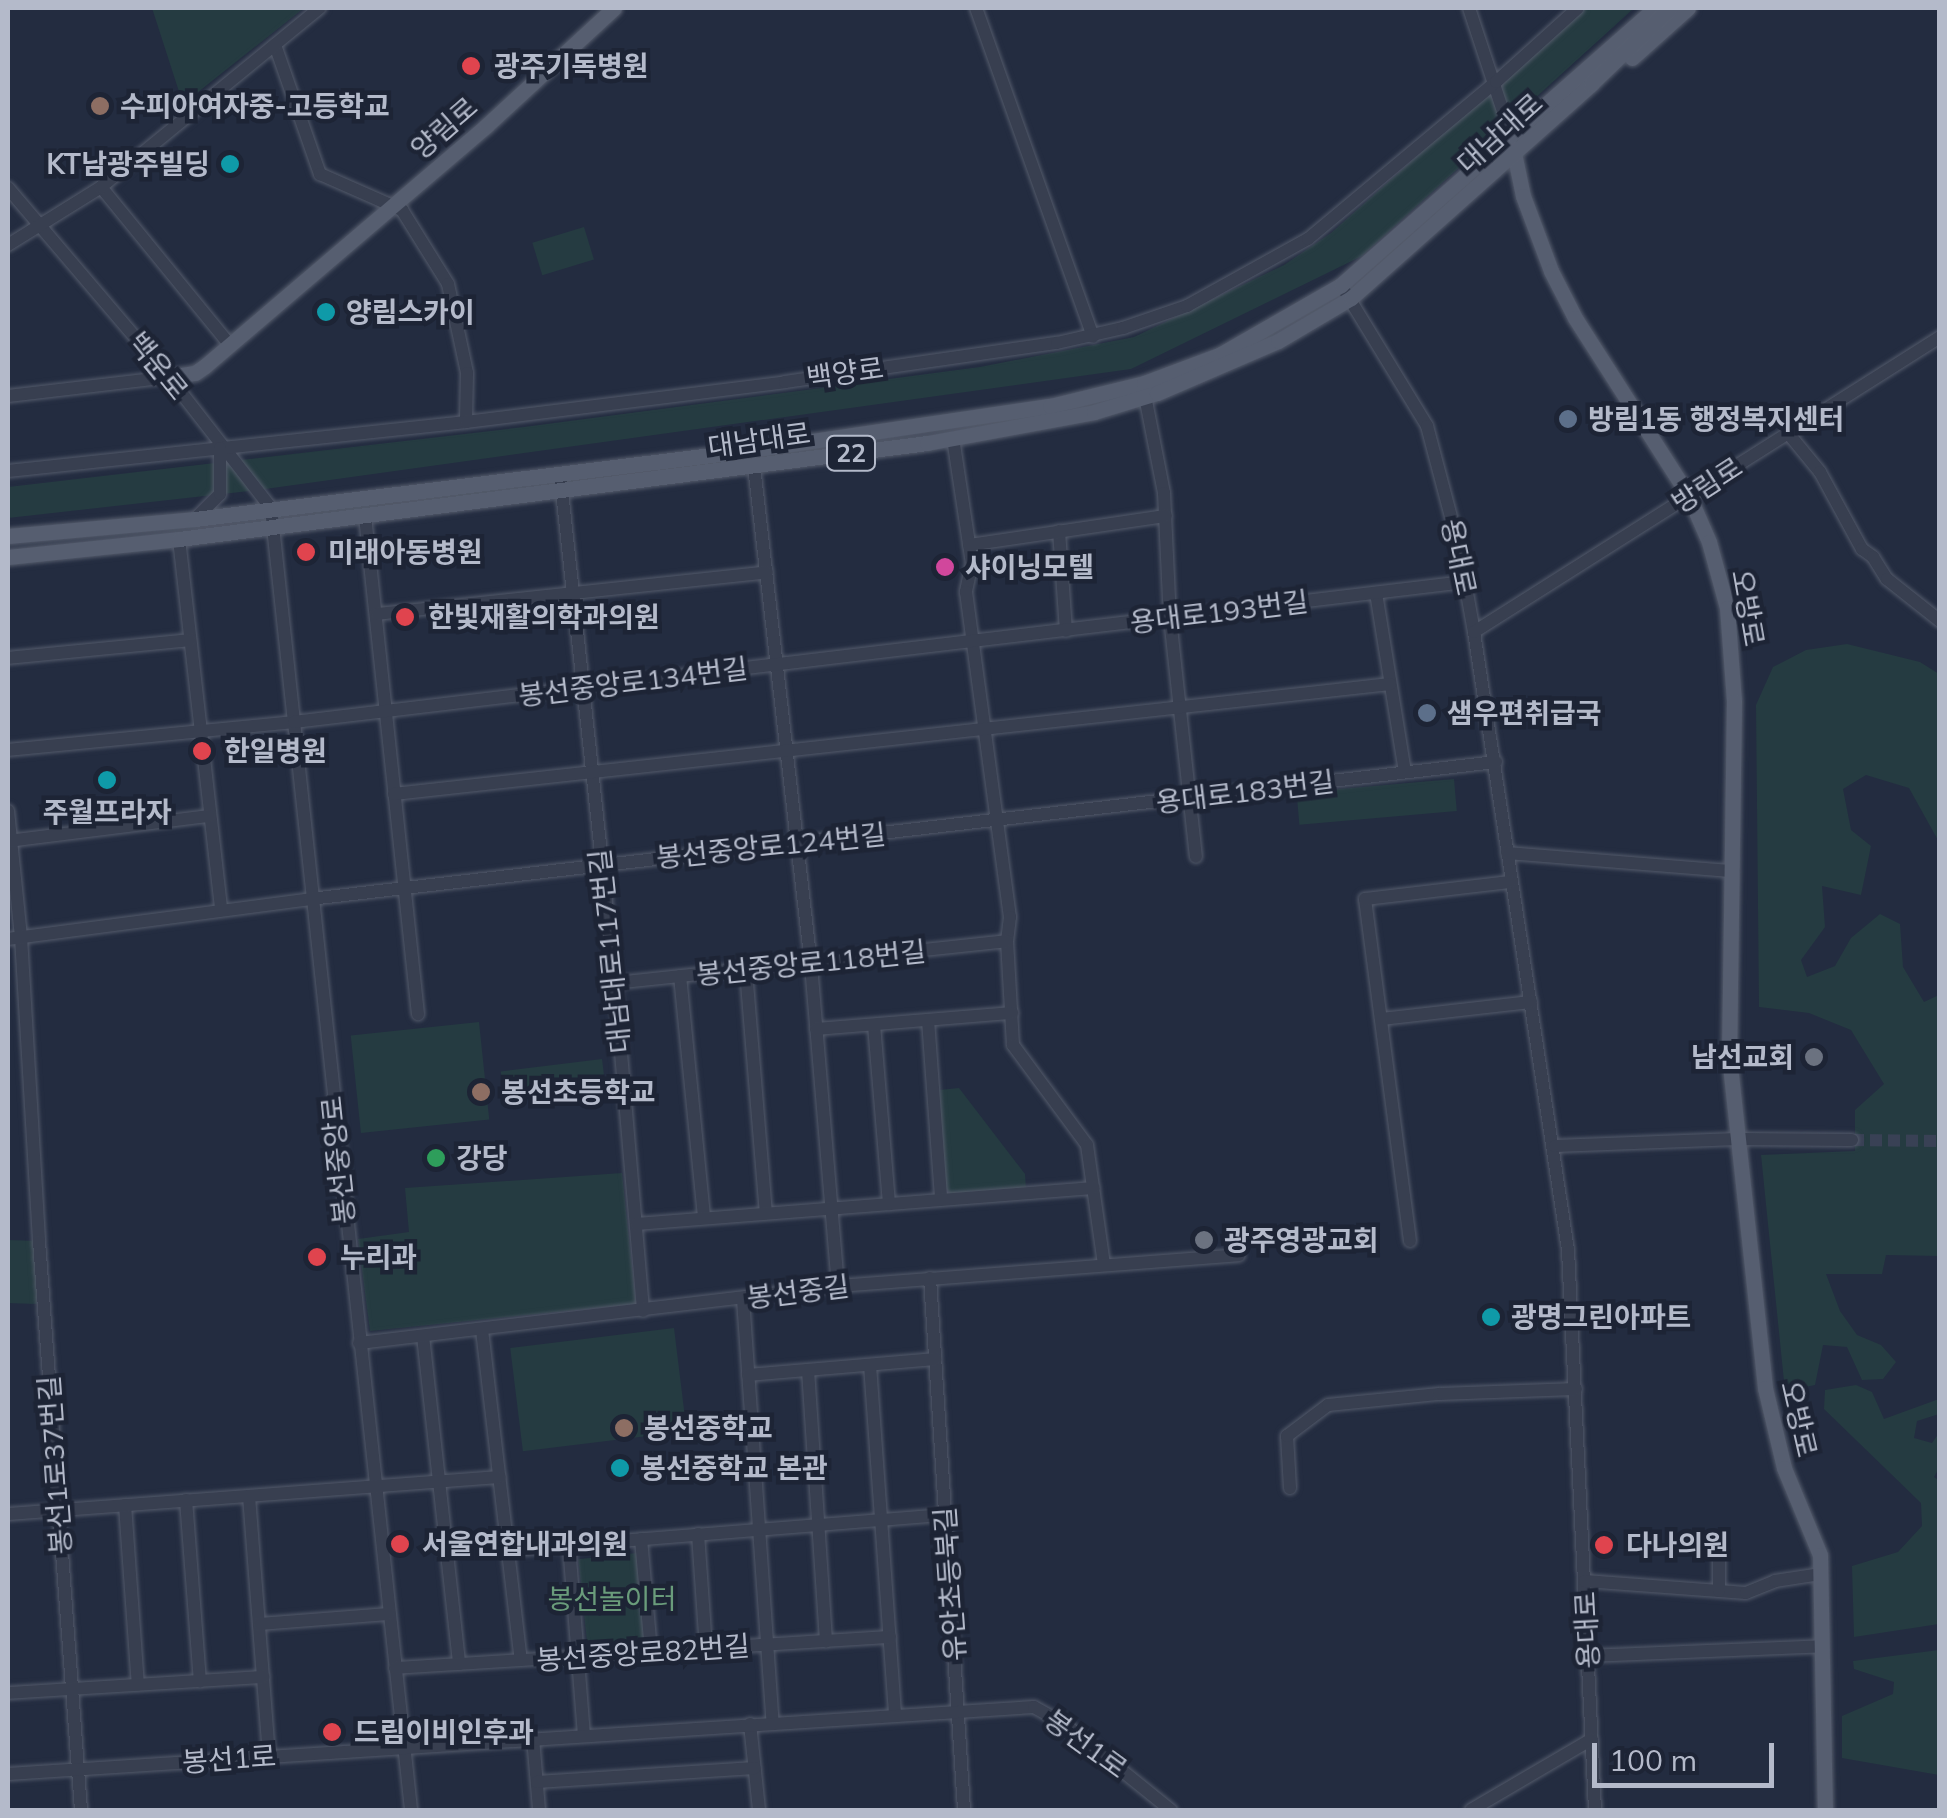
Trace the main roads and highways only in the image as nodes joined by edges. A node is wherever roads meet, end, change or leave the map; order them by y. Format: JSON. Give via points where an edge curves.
{"nodes":[{"id":1,"x":614,"y":8,"type":"edge"},
{"id":2,"x":1639,"y":8,"type":"edge"},
{"id":3,"x":1655,"y":8,"type":"edge"},
{"id":4,"x":1670,"y":8,"type":"edge"},
{"id":5,"x":1688,"y":8,"type":"edge"},
{"id":6,"x":1586,"y":80,"type":"junction"},
{"id":7,"x":1511,"y":136,"type":"junction"},
{"id":8,"x":1514,"y":154,"type":"junction"},
{"id":9,"x":1346,"y":292,"type":"junction"},
{"id":10,"x":169,"y":377,"type":"road end"},
{"id":11,"x":1144,"y":390,"type":"junction"},
{"id":12,"x":8,"y":536,"type":"edge"},
{"id":13,"x":8,"y":557,"type":"edge"},
{"id":14,"x":1825,"y":1810,"type":"edge"}],
"edges":[{"from":1,"to":10,"type":"main road","name":"양림로","via":[[195,373]]},
{"from":2,"to":6,"type":"main road","name":"대남대로","number":"22","via":[[1602,44]]},
{"from":3,"to":6,"type":"main road","name":"대남대로"},
{"from":4,"to":6,"type":"main road","name":"대남대로"},
{"from":5,"to":6,"type":"main road","name":"대남대로","number":"22","via":[[1623,67]]},
{"from":6,"to":7,"type":"main road","name":"대남대로","number":"22"},
{"from":6,"to":8,"type":"main road","name":"대남대로","number":"22"},
{"from":7,"to":8,"type":"main road","name":"오방로"},
{"from":7,"to":9,"type":"main road","name":"대남대로","number":"22"},
{"from":8,"to":9,"type":"main road","name":"대남대로","number":"22"},
{"from":8,"to":14,"type":"main road","name":"오방로","via":[[1537,239],[1562,294],[1690,496],[1717,568],[1731,642],[1728,1016],[1737,1139],[1764,1388],[1821,1574]]},
{"from":9,"to":11,"type":"main road","name":"대남대로","number":"22","via":[[1278,342]]},
{"from":11,"to":12,"type":"main road","name":"대남대로","number":"22","via":[[560,473]]},
{"from":11,"to":13,"type":"main road","name":"대남대로","number":"22","via":[[1094,412],[953,438]]}]}
